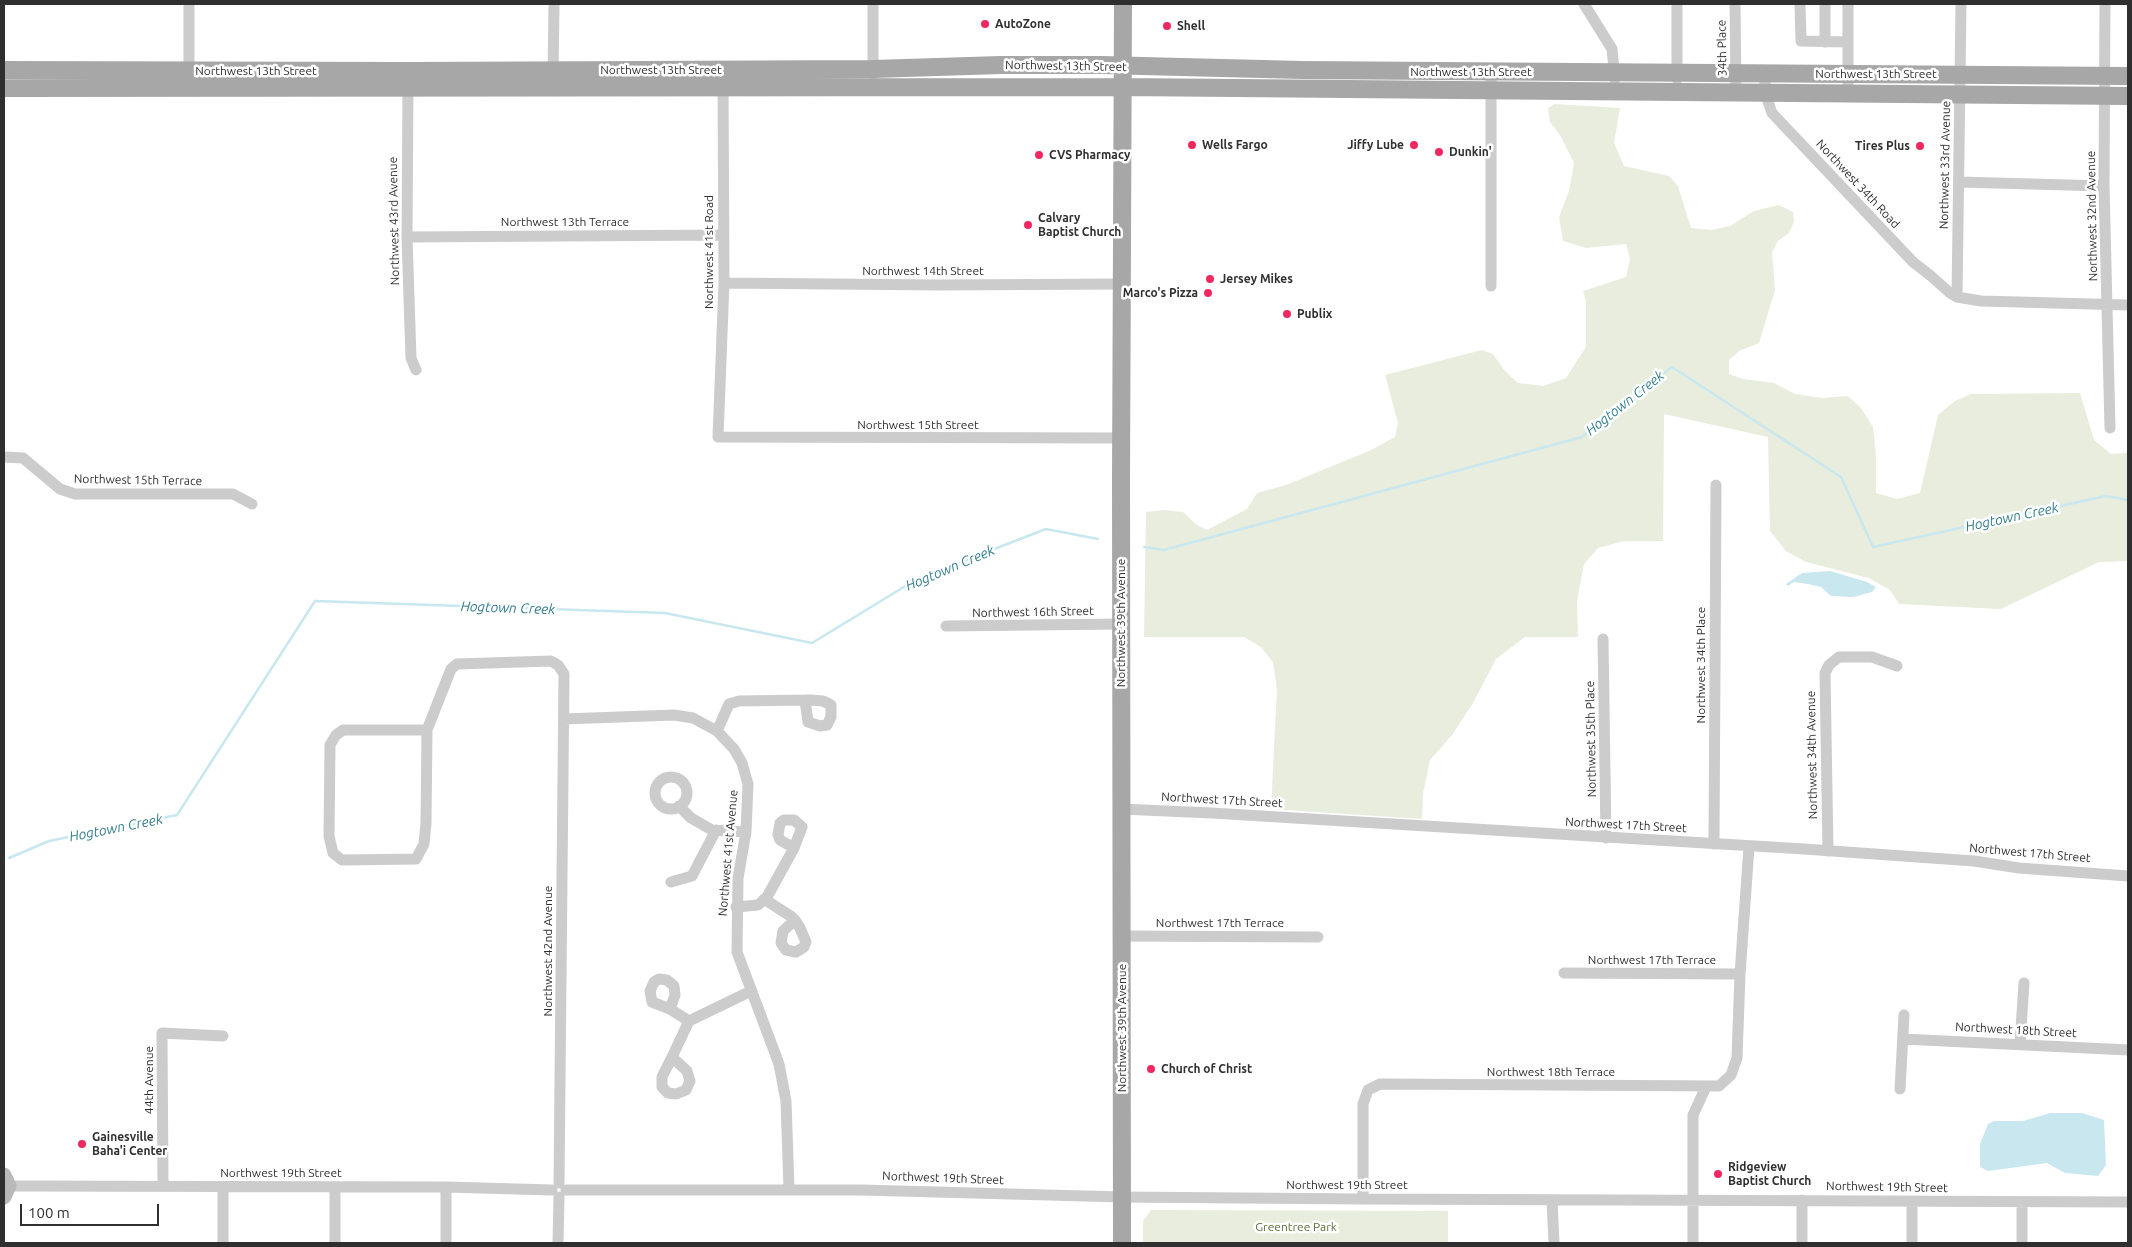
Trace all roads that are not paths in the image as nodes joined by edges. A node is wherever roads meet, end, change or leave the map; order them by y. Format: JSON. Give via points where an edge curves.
{"nodes":[{"id":1,"x":189,"y":4,"type":"edge"},
{"id":2,"x":554,"y":4,"type":"edge"},
{"id":3,"x":873,"y":4,"type":"edge"},
{"id":4,"x":1123,"y":4,"type":"edge"},
{"id":5,"x":1584,"y":4,"type":"edge"},
{"id":6,"x":1677,"y":4,"type":"edge"},
{"id":7,"x":1735,"y":4,"type":"edge"},
{"id":8,"x":1800,"y":4,"type":"edge"},
{"id":9,"x":1824,"y":4,"type":"edge"},
{"id":10,"x":1848,"y":4,"type":"edge"},
{"id":11,"x":1960,"y":4,"type":"edge"},
{"id":12,"x":2105,"y":4,"type":"edge"},
{"id":13,"x":1825,"y":42,"type":"junction"},
{"id":14,"x":1848,"y":42,"type":"junction"},
{"id":15,"x":1123,"y":66,"type":"junction"},
{"id":16,"x":873,"y":69,"type":"junction"},
{"id":17,"x":4,"y":70,"type":"edge"},
{"id":18,"x":190,"y":70,"type":"junction"},
{"id":19,"x":554,"y":70,"type":"junction"},
{"id":20,"x":723,"y":70,"type":"junction"},
{"id":21,"x":1491,"y":72,"type":"junction"},
{"id":22,"x":1615,"y":72,"type":"junction"},
{"id":23,"x":1677,"y":73,"type":"junction"},
{"id":24,"x":1736,"y":74,"type":"junction"},
{"id":25,"x":1765,"y":74,"type":"junction"},
{"id":26,"x":1848,"y":74,"type":"junction"},
{"id":27,"x":1960,"y":75,"type":"junction"},
{"id":28,"x":2105,"y":76,"type":"junction"},
{"id":29,"x":2128,"y":76,"type":"edge"},
{"id":30,"x":408,"y":80,"type":"junction"},
{"id":31,"x":1123,"y":87,"type":"junction"},
{"id":32,"x":4,"y":88,"type":"edge"},
{"id":33,"x":190,"y":88,"type":"junction"},
{"id":34,"x":553,"y":88,"type":"junction"},
{"id":35,"x":723,"y":88,"type":"junction"},
{"id":36,"x":873,"y":88,"type":"junction"},
{"id":37,"x":1491,"y":90,"type":"junction"},
{"id":38,"x":1615,"y":92,"type":"junction"},
{"id":39,"x":1677,"y":92,"type":"junction"},
{"id":40,"x":1736,"y":92,"type":"junction"},
{"id":41,"x":1765,"y":93,"type":"junction"},
{"id":42,"x":1848,"y":93,"type":"junction"},
{"id":43,"x":1960,"y":94,"type":"junction"},
{"id":44,"x":2104,"y":96,"type":"junction"},
{"id":45,"x":2128,"y":96,"type":"edge"},
{"id":46,"x":1959,"y":182,"type":"junction"},
{"id":47,"x":2104,"y":186,"type":"junction"},
{"id":48,"x":723,"y":235,"type":"junction"},
{"id":49,"x":407,"y":237,"type":"junction"},
{"id":50,"x":724,"y":283,"type":"junction"},
{"id":51,"x":1121,"y":284,"type":"junction"},
{"id":52,"x":1491,"y":286,"type":"dead end"},
{"id":53,"x":1958,"y":297,"type":"junction"},
{"id":54,"x":2108,"y":304,"type":"junction"},
{"id":55,"x":2128,"y":305,"type":"edge"},
{"id":56,"x":416,"y":370,"type":"dead end"},
{"id":57,"x":2110,"y":428,"type":"dead end"},
{"id":58,"x":718,"y":434,"type":"joint"},
{"id":59,"x":1121,"y":438,"type":"junction"},
{"id":60,"x":4,"y":457,"type":"edge"},
{"id":61,"x":1716,"y":485,"type":"dead end"},
{"id":62,"x":252,"y":504,"type":"dead end"},
{"id":63,"x":1120,"y":624,"type":"junction"},
{"id":64,"x":946,"y":626,"type":"dead end"},
{"id":65,"x":1603,"y":639,"type":"dead end"},
{"id":66,"x":1898,"y":666,"type":"dead end"},
{"id":67,"x":805,"y":700,"type":"dead end"},
{"id":68,"x":564,"y":718,"type":"junction"},
{"id":69,"x":427,"y":730,"type":"junction"},
{"id":70,"x":717,"y":731,"type":"junction"},
{"id":71,"x":679,"y":806,"type":"dead end"},
{"id":72,"x":1121,"y":809,"type":"junction"},
{"id":73,"x":716,"y":830,"type":"junction"},
{"id":74,"x":746,"y":832,"type":"junction"},
{"id":75,"x":1606,"y":838,"type":"junction"},
{"id":76,"x":1714,"y":844,"type":"junction"},
{"id":77,"x":1749,"y":847,"type":"junction"},
{"id":78,"x":794,"y":848,"type":"dead end"},
{"id":79,"x":1828,"y":851,"type":"junction"},
{"id":80,"x":2128,"y":876,"type":"edge"},
{"id":81,"x":671,"y":882,"type":"dead end"},
{"id":82,"x":764,"y":899,"type":"junction"},
{"id":83,"x":736,"y":907,"type":"junction"},
{"id":84,"x":795,"y":920,"type":"dead end"},
{"id":85,"x":1122,"y":936,"type":"junction"},
{"id":86,"x":1318,"y":937,"type":"dead end"},
{"id":87,"x":1564,"y":973,"type":"dead end"},
{"id":88,"x":1740,"y":974,"type":"junction"},
{"id":89,"x":2024,"y":983,"type":"dead end"},
{"id":90,"x":751,"y":991,"type":"junction"},
{"id":91,"x":670,"y":1009,"type":"dead end"},
{"id":92,"x":1904,"y":1015,"type":"dead end"},
{"id":93,"x":689,"y":1021,"type":"junction"},
{"id":94,"x":223,"y":1036,"type":"dead end"},
{"id":95,"x":1903,"y":1039,"type":"junction"},
{"id":96,"x":2020,"y":1044,"type":"junction"},
{"id":97,"x":2128,"y":1050,"type":"edge"},
{"id":98,"x":672,"y":1057,"type":"dead end"},
{"id":99,"x":1706,"y":1088,"type":"junction"},
{"id":100,"x":1900,"y":1089,"type":"dead end"},
{"id":101,"x":6,"y":1186,"type":"edge"},
{"id":102,"x":163,"y":1186,"type":"junction"},
{"id":103,"x":223,"y":1187,"type":"junction"},
{"id":104,"x":336,"y":1187,"type":"junction"},
{"id":105,"x":446,"y":1187,"type":"junction"},
{"id":106,"x":789,"y":1189,"type":"junction"},
{"id":107,"x":559,"y":1190,"type":"junction"},
{"id":108,"x":1122,"y":1197,"type":"junction"},
{"id":109,"x":1363,"y":1199,"type":"junction"},
{"id":110,"x":1552,"y":1200,"type":"junction"},
{"id":111,"x":1802,"y":1200,"type":"junction"},
{"id":112,"x":1694,"y":1201,"type":"junction"},
{"id":113,"x":1912,"y":1201,"type":"junction"},
{"id":114,"x":2128,"y":1202,"type":"edge"},
{"id":115,"x":2022,"y":1203,"type":"junction"},
{"id":116,"x":223,"y":1243,"type":"edge"},
{"id":117,"x":335,"y":1243,"type":"edge"},
{"id":118,"x":446,"y":1243,"type":"edge"},
{"id":119,"x":558,"y":1243,"type":"edge"},
{"id":120,"x":1122,"y":1243,"type":"edge"},
{"id":121,"x":1554,"y":1243,"type":"edge"},
{"id":122,"x":1694,"y":1243,"type":"edge"},
{"id":123,"x":1802,"y":1243,"type":"edge"},
{"id":124,"x":1912,"y":1243,"type":"edge"},
{"id":125,"x":2022,"y":1243,"type":"edge"}],
"edges":[{"from":1,"to":18,"type":"street"},
{"from":2,"to":19,"type":"street"},
{"from":3,"to":16,"type":"street"},
{"from":4,"to":15,"type":"main road","name":"Northwest 39th Avenue"},
{"from":5,"to":22,"type":"street","via":[[1612,49]]},
{"from":6,"to":23,"type":"street"},
{"from":7,"to":24,"type":"street","name":"34th Place"},
{"from":8,"to":13,"type":"street","via":[[1800,41]]},
{"from":9,"to":13,"type":"street"},
{"from":10,"to":14,"type":"street"},
{"from":11,"to":27,"type":"street","name":"Northwest 33rd Avenue"},
{"from":12,"to":28,"type":"street","name":"Northwest 32nd Avenue"},
{"from":13,"to":14,"type":"street"},
{"from":14,"to":26,"type":"street"},
{"from":15,"to":16,"type":"main road","name":"Northwest 13th Street"},
{"from":15,"to":21,"type":"main road","name":"Northwest 13th Street"},
{"from":15,"to":31,"type":"main road","name":"Northwest 39th Avenue"},
{"from":16,"to":20,"type":"main road","name":"Northwest 13th Street"},
{"from":16,"to":36,"type":"street"},
{"from":17,"to":18,"type":"main road","name":"Northwest 13th Street"},
{"from":18,"to":30,"type":"main road","name":"Northwest 13th Street"},
{"from":18,"to":33,"type":"street"},
{"from":19,"to":20,"type":"main road","name":"Northwest 13th Street"},
{"from":19,"to":30,"type":"main road","name":"Northwest 13th Street"},
{"from":19,"to":34,"type":"street"},
{"from":20,"to":35,"type":"street","name":"Northwest 41st Road"},
{"from":21,"to":22,"type":"main road","name":"Northwest 13th Street"},
{"from":21,"to":37,"type":"street"},
{"from":22,"to":23,"type":"main road","name":"Northwest 13th Street"},
{"from":22,"to":38,"type":"street"},
{"from":23,"to":24,"type":"main road","name":"Northwest 13th Street"},
{"from":23,"to":39,"type":"street"},
{"from":24,"to":25,"type":"main road","name":"Northwest 13th Street"},
{"from":24,"to":40,"type":"street","name":"34th Place"},
{"from":25,"to":26,"type":"main road","name":"Northwest 13th Street"},
{"from":25,"to":41,"type":"street","name":"Northwest 34th Road"},
{"from":26,"to":27,"type":"main road","name":"Northwest 13th Street"},
{"from":26,"to":42,"type":"street"},
{"from":27,"to":28,"type":"main road","name":"Northwest 13th Street"},
{"from":27,"to":43,"type":"street","name":"Northwest 33rd Avenue"},
{"from":28,"to":29,"type":"main road","name":"Northwest 13th Street"},
{"from":28,"to":44,"type":"street","name":"Northwest 32nd Avenue"},
{"from":30,"to":33,"type":"main road","name":"Northwest 13th Street"},
{"from":30,"to":34,"type":"main road","name":"Northwest 13th Street"},
{"from":30,"to":49,"type":"street","name":"Northwest 43rd Avenue"},
{"from":31,"to":36,"type":"main road","name":"Northwest 13th Street"},
{"from":31,"to":37,"type":"main road","name":"Northwest 13th Street"},
{"from":31,"to":51,"type":"main road","name":"Northwest 39th Avenue"},
{"from":32,"to":33,"type":"main road","name":"Northwest 13th Street"},
{"from":34,"to":35,"type":"main road","name":"Northwest 13th Street"},
{"from":35,"to":36,"type":"main road","name":"Northwest 13th Street"},
{"from":35,"to":48,"type":"street","name":"Northwest 41st Road"},
{"from":37,"to":38,"type":"main road","name":"Northwest 13th Street"},
{"from":37,"to":52,"type":"street"},
{"from":38,"to":39,"type":"main road","name":"Northwest 13th Street"},
{"from":39,"to":40,"type":"main road","name":"Northwest 13th Street"},
{"from":40,"to":41,"type":"main road","name":"Northwest 13th Street"},
{"from":41,"to":42,"type":"main road","name":"Northwest 13th Street"},
{"from":41,"to":53,"type":"street","name":"Northwest 34th Road","via":[[1772,113],[1912,262]]},
{"from":42,"to":43,"type":"main road","name":"Northwest 13th Street"},
{"from":43,"to":44,"type":"main road","name":"Northwest 13th Street"},
{"from":43,"to":46,"type":"street","name":"Northwest 33rd Avenue"},
{"from":44,"to":45,"type":"main road","name":"Northwest 13th Street"},
{"from":44,"to":47,"type":"street","name":"Northwest 32nd Avenue"},
{"from":46,"to":47,"type":"street"},
{"from":46,"to":53,"type":"street","name":"Northwest 33rd Avenue"},
{"from":47,"to":54,"type":"street","name":"Northwest 32nd Avenue"},
{"from":48,"to":49,"type":"street","name":"Northwest 13th Terrace"},
{"from":48,"to":50,"type":"street","name":"Northwest 41st Road"},
{"from":49,"to":56,"type":"street","name":"Northwest 43rd Avenue","via":[[411,358]]},
{"from":50,"to":51,"type":"street","name":"Northwest 14th Street"},
{"from":50,"to":58,"type":"street","name":"Northwest 41st Road"},
{"from":51,"to":59,"type":"main road","name":"Northwest 39th Avenue"},
{"from":53,"to":54,"type":"street","via":[[1981,301]]},
{"from":54,"to":55,"type":"street"},
{"from":54,"to":57,"type":"street","name":"Northwest 32nd Avenue"},
{"from":58,"to":59,"type":"street","name":"Northwest 15th Street","via":[[718,437],[742,438]]},
{"from":59,"to":63,"type":"main road","name":"Northwest 39th Avenue"},
{"from":60,"to":62,"type":"street","name":"Northwest 15th Terrace","via":[[23,458],[60,489],[75,494],[233,494]]},
{"from":61,"to":76,"type":"street","name":"Northwest 34th Place"},
{"from":63,"to":64,"type":"street","name":"Northwest 16th Street"},
{"from":63,"to":72,"type":"main road","name":"Northwest 39th Avenue"},
{"from":65,"to":75,"type":"street","name":"Northwest 35th Place"},
{"from":66,"to":79,"type":"street","name":"Northwest 34th Avenue","via":[[1872,657],[1839,657],[1832,661],[1826,673]]},
{"from":67,"to":70,"type":"street","via":[[739,700],[729,704]]},
{"from":68,"to":69,"type":"street","via":[[564,674],[558,664],[551,661],[457,664]]},
{"from":68,"to":70,"type":"street","name":"Northwest 41st Avenue","via":[[674,714],[693,718]]},
{"from":68,"to":107,"type":"street","name":"Northwest 42nd Avenue"},
{"from":69,"to":69,"type":"street","via":[[343,730],[336,734],[330,745],[328,836],[333,853],[342,860],[416,859],[424,844],[426,823]]},
{"from":70,"to":74,"type":"street","name":"Northwest 41st Avenue","via":[[742,763],[748,784]]},
{"from":71,"to":73,"type":"street","via":[[691,818]]},
{"from":72,"to":75,"type":"street","name":"Northwest 17th Street"},
{"from":72,"to":85,"type":"main road","name":"Northwest 39th Avenue"},
{"from":73,"to":74,"type":"street"},
{"from":73,"to":81,"type":"street","via":[[692,876]]},
{"from":74,"to":83,"type":"street","name":"Northwest 41st Avenue"},
{"from":75,"to":76,"type":"street","name":"Northwest 17th Street"},
{"from":76,"to":77,"type":"street","name":"Northwest 17th Street"},
{"from":77,"to":79,"type":"street","name":"Northwest 17th Street"},
{"from":77,"to":88,"type":"street"},
{"from":78,"to":82,"type":"street"},
{"from":79,"to":80,"type":"street","name":"Northwest 17th Street"},
{"from":82,"to":83,"type":"street","via":[[758,905]]},
{"from":82,"to":84,"type":"street"},
{"from":83,"to":90,"type":"street","name":"Northwest 41st Avenue","via":[[737,952]]},
{"from":85,"to":86,"type":"street","name":"Northwest 17th Terrace"},
{"from":85,"to":108,"type":"main road","name":"Northwest 39th Avenue"},
{"from":87,"to":88,"type":"street","name":"Northwest 17th Terrace"},
{"from":88,"to":99,"type":"street","name":"Northwest 18th Terrace","via":[[1737,1058],[1731,1075],[1719,1086]]},
{"from":89,"to":96,"type":"street"},
{"from":90,"to":93,"type":"street"},
{"from":90,"to":106,"type":"street","name":"Northwest 41st Avenue","via":[[779,1064],[786,1101]]},
{"from":91,"to":93,"type":"street"},
{"from":92,"to":95,"type":"street"},
{"from":93,"to":98,"type":"street"},
{"from":94,"to":102,"type":"street","name":"44th Avenue","via":[[162,1033]]},
{"from":95,"to":96,"type":"street","name":"Northwest 18th Street"},
{"from":95,"to":100,"type":"street"},
{"from":96,"to":97,"type":"street","name":"Northwest 18th Street"},
{"from":99,"to":109,"type":"street","name":"Northwest 18th Terrace","via":[[1588,1084],[1380,1084],[1368,1090],[1363,1104]]},
{"from":99,"to":112,"type":"street","via":[[1693,1115]]},
{"from":101,"to":102,"type":"street","name":"Northwest 19th Street"},
{"from":102,"to":103,"type":"street","name":"Northwest 19th Street"},
{"from":103,"to":104,"type":"street","name":"Northwest 19th Street"},
{"from":103,"to":116,"type":"street"},
{"from":104,"to":105,"type":"street","name":"Northwest 19th Street"},
{"from":104,"to":117,"type":"street"},
{"from":105,"to":107,"type":"street","name":"Northwest 19th Street"},
{"from":105,"to":118,"type":"street"},
{"from":106,"to":107,"type":"street","name":"Northwest 19th Street"},
{"from":106,"to":108,"type":"street","name":"Northwest 19th Street"},
{"from":107,"to":119,"type":"street","name":"Northwest 42nd Avenue"},
{"from":108,"to":109,"type":"street","name":"Northwest 19th Street"},
{"from":108,"to":120,"type":"main road","name":"Northwest 39th Avenue"},
{"from":109,"to":110,"type":"street","name":"Northwest 19th Street"},
{"from":110,"to":112,"type":"street","name":"Northwest 19th Street"},
{"from":110,"to":121,"type":"street"},
{"from":111,"to":112,"type":"street","name":"Northwest 19th Street"},
{"from":111,"to":113,"type":"street","name":"Northwest 19th Street"},
{"from":111,"to":123,"type":"street"},
{"from":112,"to":122,"type":"street"},
{"from":113,"to":115,"type":"street","name":"Northwest 19th Street"},
{"from":113,"to":124,"type":"street"},
{"from":114,"to":115,"type":"street","name":"Northwest 19th Street"},
{"from":115,"to":125,"type":"street"}]}
